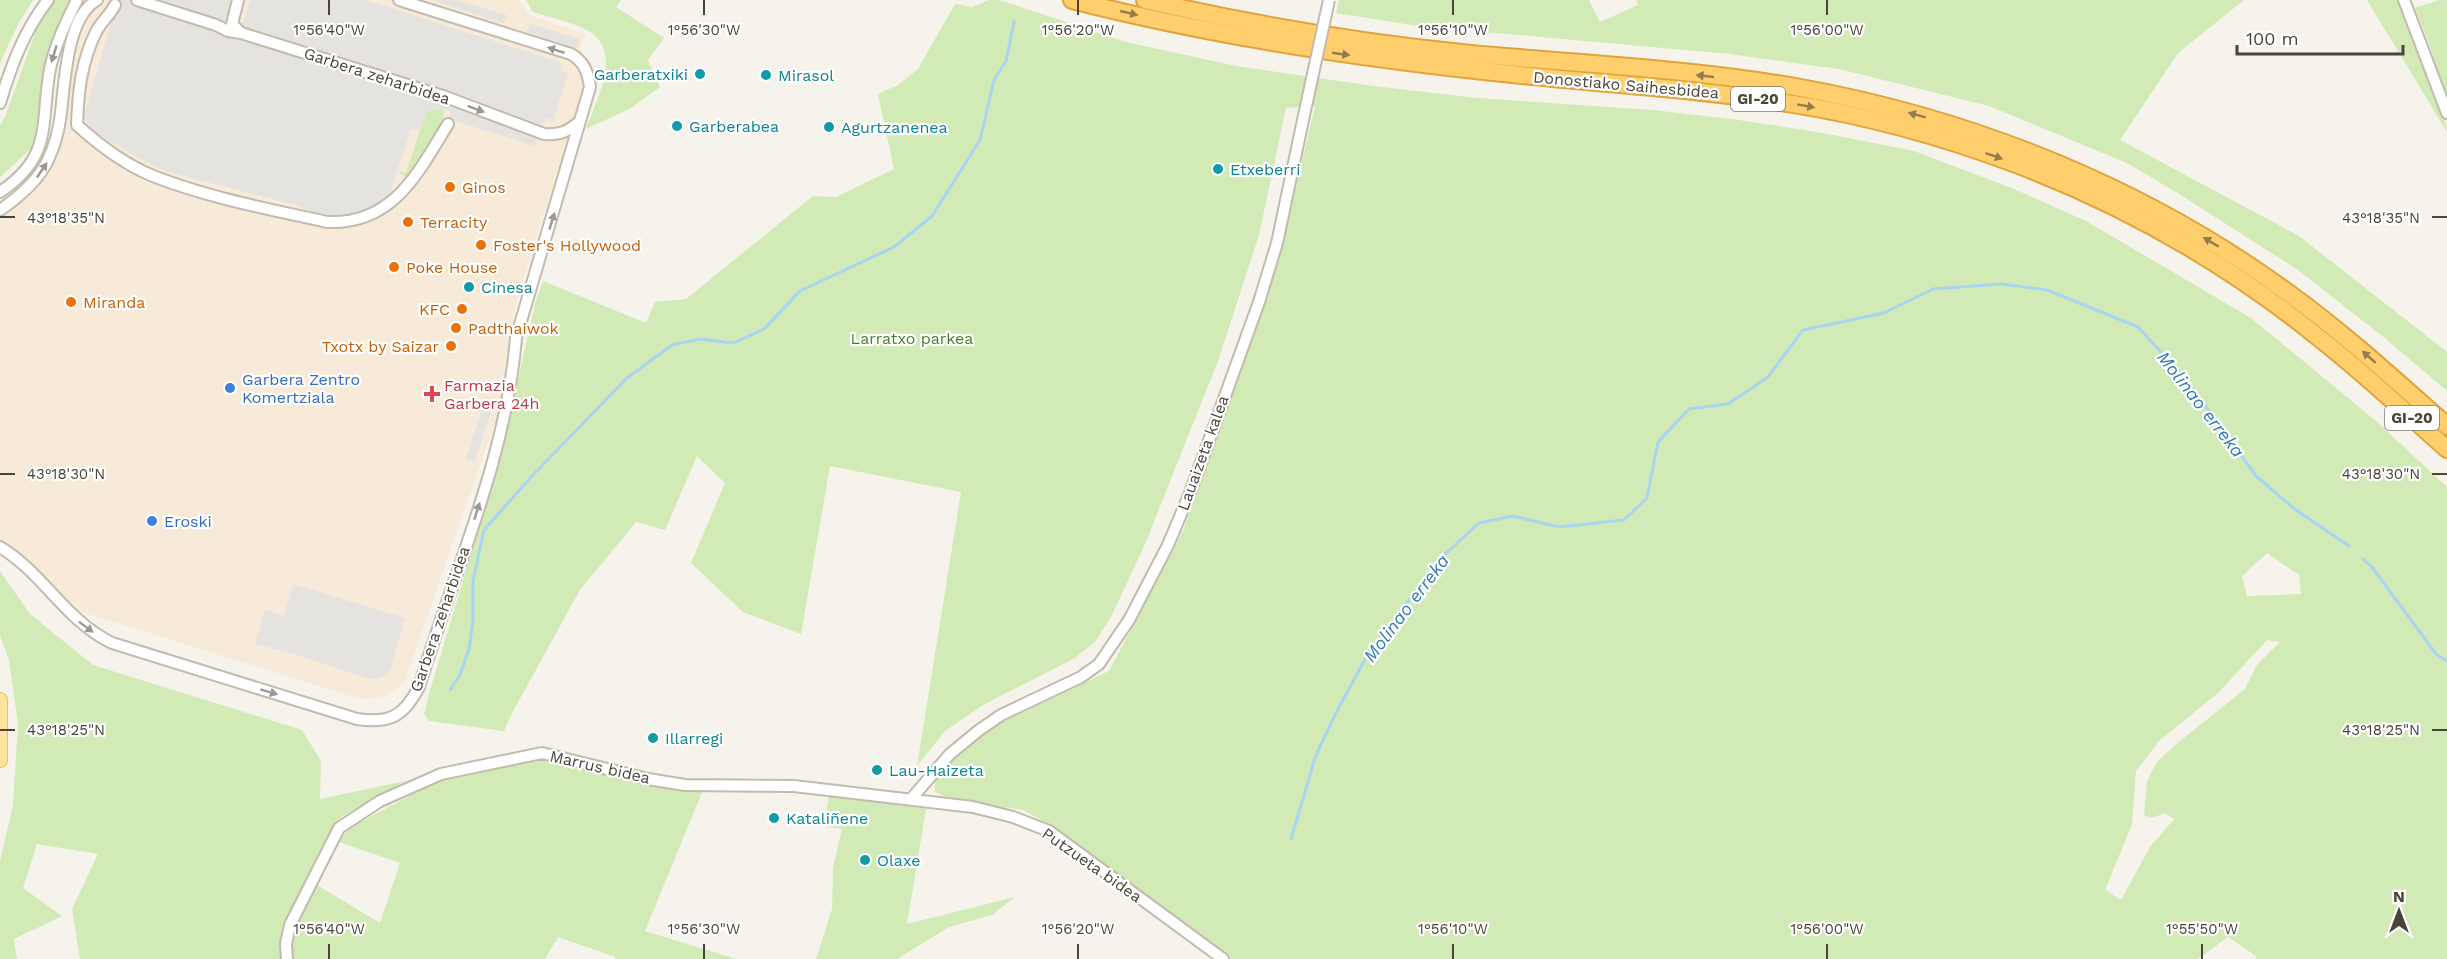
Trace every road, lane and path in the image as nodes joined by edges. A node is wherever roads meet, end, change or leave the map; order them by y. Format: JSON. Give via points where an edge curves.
{"nodes":[{"id":1,"x":48,"y":0,"type":"edge"},
{"id":2,"x":77,"y":0,"type":"edge"},
{"id":3,"x":137,"y":0,"type":"edge"},
{"id":4,"x":238,"y":0,"type":"edge"},
{"id":5,"x":399,"y":0,"type":"edge"},
{"id":6,"x":1072,"y":0,"type":"edge"},
{"id":7,"x":1144,"y":0,"type":"edge"},
{"id":8,"x":1329,"y":0,"type":"edge"},
{"id":9,"x":2404,"y":0,"type":"edge"},
{"id":10,"x":92,"y":2,"type":"edge"},
{"id":11,"x":115,"y":5,"type":"dead end"},
{"id":12,"x":241,"y":33,"type":"junction"},
{"id":13,"x":0,"y":103,"type":"edge"},
{"id":14,"x":2447,"y":113,"type":"edge"},
{"id":15,"x":579,"y":122,"type":"junction"},
{"id":16,"x":448,"y":124,"type":"dead end"},
{"id":17,"x":0,"y":192,"type":"edge"},
{"id":18,"x":0,"y":210,"type":"edge"},
{"id":19,"x":2447,"y":426,"type":"edge"},
{"id":20,"x":2447,"y":449,"type":"edge"},
{"id":21,"x":0,"y":547,"type":"edge"},
{"id":22,"x":0,"y":700,"type":"edge"},
{"id":23,"x":0,"y":760,"type":"edge"},
{"id":24,"x":927,"y":779,"type":"junction"},
{"id":25,"x":911,"y":799,"type":"junction"},
{"id":26,"x":944,"y":803,"type":"junction"},
{"id":27,"x":287,"y":959,"type":"edge"},
{"id":28,"x":1223,"y":959,"type":"edge"}],
"edges":[{"from":1,"to":13,"type":"street","via":[[16,54]]},
{"from":2,"to":17,"type":"street","one_way":true,"via":[[61,32],[50,68],[41,142],[24,172]]},
{"from":3,"to":12,"type":"street","name":"Garbera zeharbidea"},
{"from":4,"to":12,"type":"street","via":[[232,24]]},
{"from":15,"to":5,"type":"street","name":"Garbera zeharbidea","one_way":true,"via":[[590,87],[589,76],[579,59]]},
{"from":6,"to":20,"type":"highway","name":"Donostiako Saihesbidea","number":"GI-20","one_way":true,"via":[[1194,28],[1383,60],[1795,104],[1878,121],[1968,147],[2100,201],[2208,259],[2318,336]]},
{"from":19,"to":7,"type":"highway","name":"Donostiako Saihesbidea","number":"GI-20","one_way":true,"via":[[2330,324],[2216,244],[2108,186],[1974,132],[1883,105],[1798,88],[1384,44],[1290,30]]},
{"from":8,"to":24,"type":"street","name":"Lauaizeta kalea","bridge":true,"via":[[1277,243],[1190,493],[1168,545],[1129,620],[1099,664],[1081,677],[1001,715],[950,754]]},
{"from":9,"to":14,"type":"street"},
{"from":18,"to":10,"type":"street","one_way":true,"via":[[28,188],[47,163],[58,129],[65,68],[74,35]]},
{"from":11,"to":16,"type":"street","via":[[96,31],[88,51],[79,84],[77,125],[106,149],[152,176],[216,196],[340,223],[379,211],[396,197],[413,180]]},
{"from":12,"to":15,"type":"street","name":"Garbera zeharbidea","one_way":true,"via":[[443,96],[544,134],[566,132]]},
{"from":21,"to":15,"type":"street","name":"Garbera zeharbidea","one_way":true,"via":[[45,585],[80,622],[112,643],[357,719],[373,722],[400,714],[419,687],[497,451],[514,372],[516,338]]},
{"from":22,"to":23,"type":"main road"},
{"from":24,"to":25,"type":"street","name":"Lauaizeta kalea"},
{"from":24,"to":26,"type":"street","via":[[928,792]]},
{"from":25,"to":26,"type":"street","name":"Putzueta bidea"},
{"from":25,"to":27,"type":"street","name":"Marrus bidea","via":[[794,786],[685,785],[542,753],[441,774],[380,801],[339,828],[290,925]]},
{"from":26,"to":28,"type":"street","name":"Putzueta bidea","via":[[1013,817],[1049,831]]}]}
